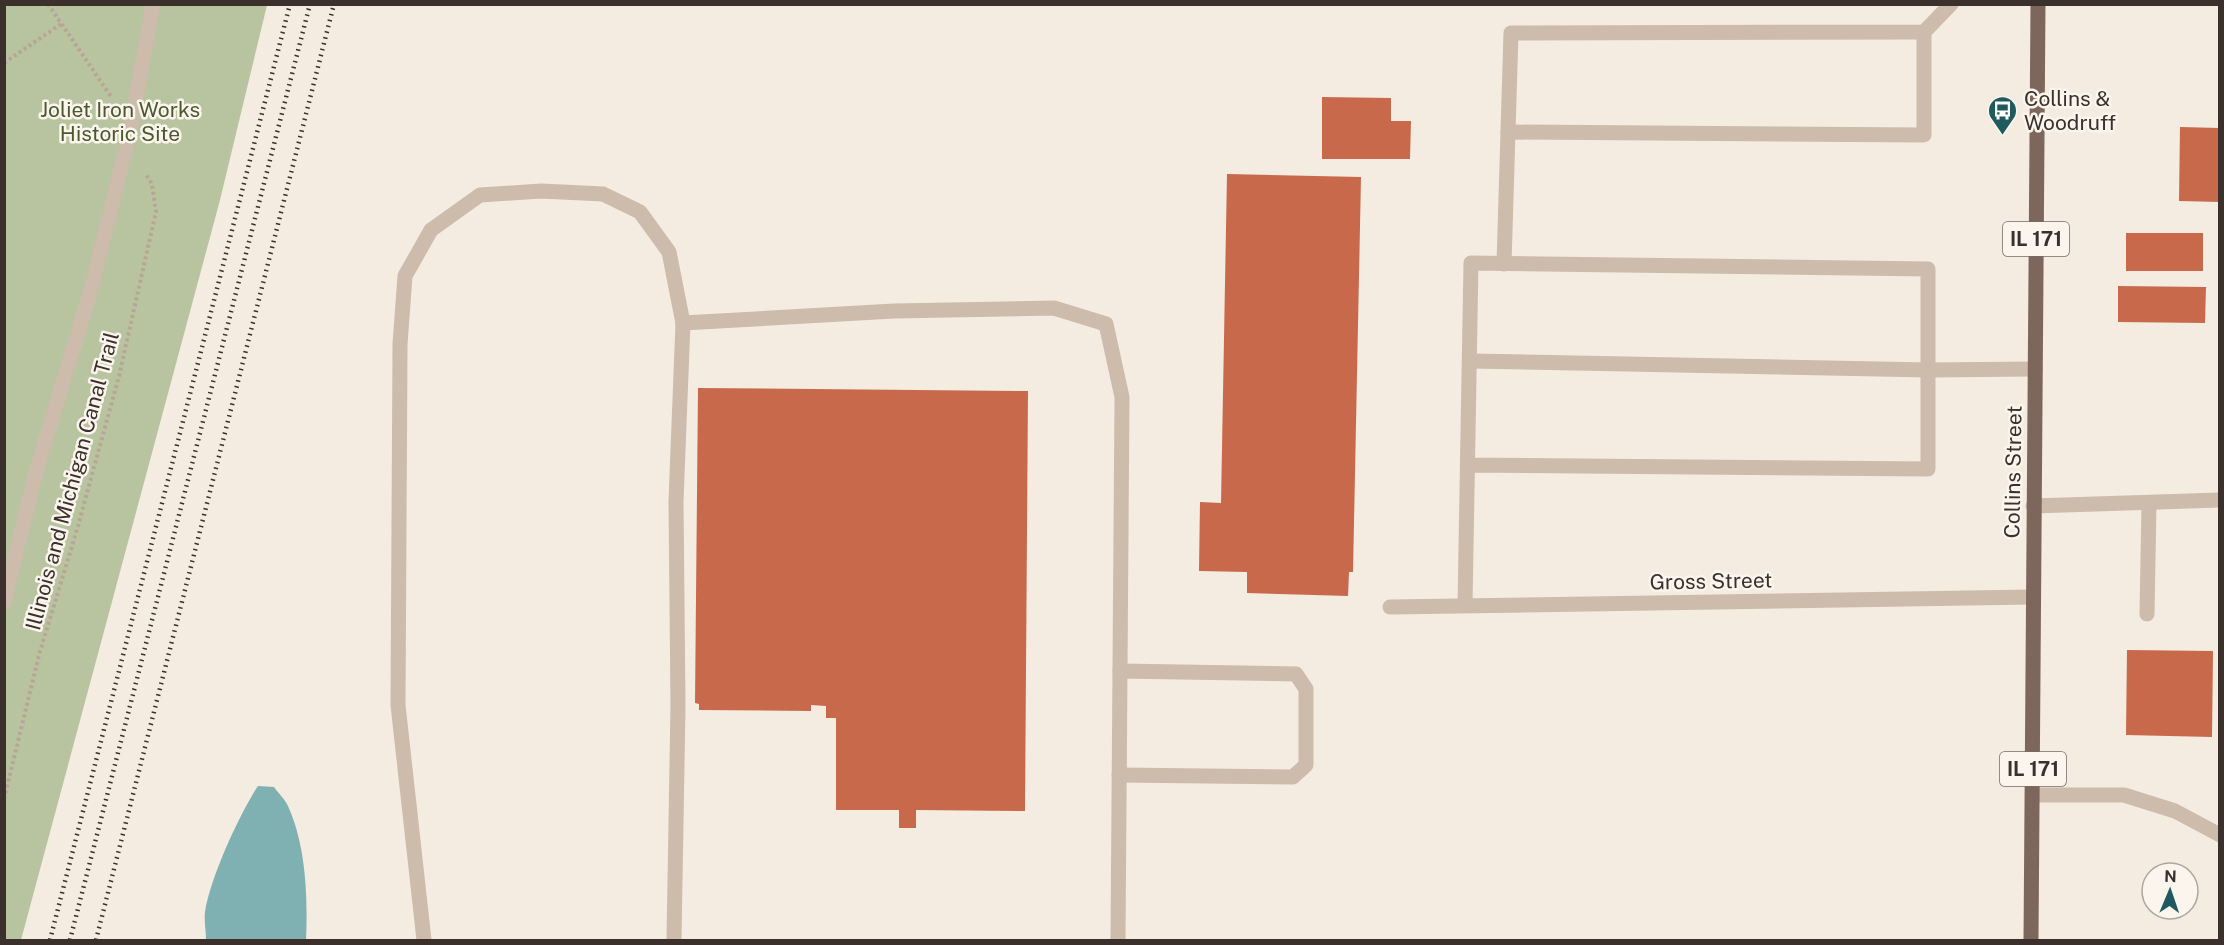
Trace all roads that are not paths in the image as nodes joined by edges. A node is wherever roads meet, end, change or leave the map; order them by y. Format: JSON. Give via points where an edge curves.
{"nodes":[{"id":1,"x":153,"y":4,"type":"edge"},
{"id":2,"x":1951,"y":4,"type":"edge"},
{"id":3,"x":2038,"y":4,"type":"edge"},
{"id":4,"x":1924,"y":32,"type":"junction"},
{"id":5,"x":1508,"y":132,"type":"junction"},
{"id":6,"x":1504,"y":264,"type":"junction"},
{"id":7,"x":683,"y":323,"type":"junction"},
{"id":8,"x":1470,"y":361,"type":"junction"},
{"id":9,"x":2035,"y":369,"type":"junction"},
{"id":10,"x":1929,"y":370,"type":"junction"},
{"id":11,"x":1469,"y":465,"type":"junction"},
{"id":12,"x":2220,"y":500,"type":"edge"},
{"id":13,"x":2149,"y":503,"type":"junction"},
{"id":14,"x":2033,"y":506,"type":"junction"},
{"id":15,"x":2032,"y":597,"type":"junction"},
{"id":16,"x":4,"y":602,"type":"edge"},
{"id":17,"x":1465,"y":605,"type":"junction"},
{"id":18,"x":1390,"y":607,"type":"dead end"},
{"id":19,"x":2147,"y":614,"type":"dead end"},
{"id":20,"x":1120,"y":671,"type":"junction"},
{"id":21,"x":1119,"y":775,"type":"junction"},
{"id":22,"x":2033,"y":795,"type":"junction"},
{"id":23,"x":2220,"y":835,"type":"edge"},
{"id":24,"x":424,"y":940,"type":"edge"},
{"id":25,"x":674,"y":940,"type":"edge"},
{"id":26,"x":1118,"y":940,"type":"edge"},
{"id":27,"x":2031,"y":940,"type":"edge"}],
"edges":[{"from":1,"to":16,"type":"street","via":[[130,132],[90,293],[36,472]]},
{"from":2,"to":4,"type":"street"},
{"from":3,"to":9,"type":"main road","name":"Collins Street","number":"IL 171"},
{"from":4,"to":5,"type":"street","via":[[1511,33]]},
{"from":4,"to":5,"type":"street","via":[[1924,135]]},
{"from":5,"to":6,"type":"street"},
{"from":6,"to":8,"type":"street","via":[[1472,263]]},
{"from":6,"to":10,"type":"street","via":[[1928,269]]},
{"from":7,"to":20,"type":"street","via":[[894,311],[1054,308],[1106,324],[1122,397]]},
{"from":7,"to":24,"type":"street","via":[[669,252],[640,212],[603,194],[541,191],[480,195],[431,230],[405,276],[400,344],[398,705]]},
{"from":7,"to":25,"type":"street","via":[[676,501]]},
{"from":8,"to":10,"type":"street"},
{"from":8,"to":11,"type":"street"},
{"from":9,"to":10,"type":"street"},
{"from":9,"to":14,"type":"main road","name":"Collins Street","number":"IL 171"},
{"from":10,"to":11,"type":"street","via":[[1928,469]]},
{"from":11,"to":17,"type":"street"},
{"from":12,"to":13,"type":"street"},
{"from":13,"to":14,"type":"street"},
{"from":13,"to":19,"type":"street"},
{"from":14,"to":15,"type":"main road","name":"Collins Street","number":"IL 171"},
{"from":15,"to":17,"type":"street","name":"Gross Street"},
{"from":15,"to":22,"type":"main road","name":"Collins Street","number":"IL 171"},
{"from":17,"to":18,"type":"street","name":"Gross Street"},
{"from":20,"to":21,"type":"street"},
{"from":20,"to":21,"type":"street","via":[[1296,674],[1306,689],[1306,765],[1293,777]]},
{"from":21,"to":26,"type":"street"},
{"from":22,"to":23,"type":"street","via":[[2124,795],[2175,811]]},
{"from":22,"to":27,"type":"main road","name":"Collins Street","number":"IL 171"}]}
